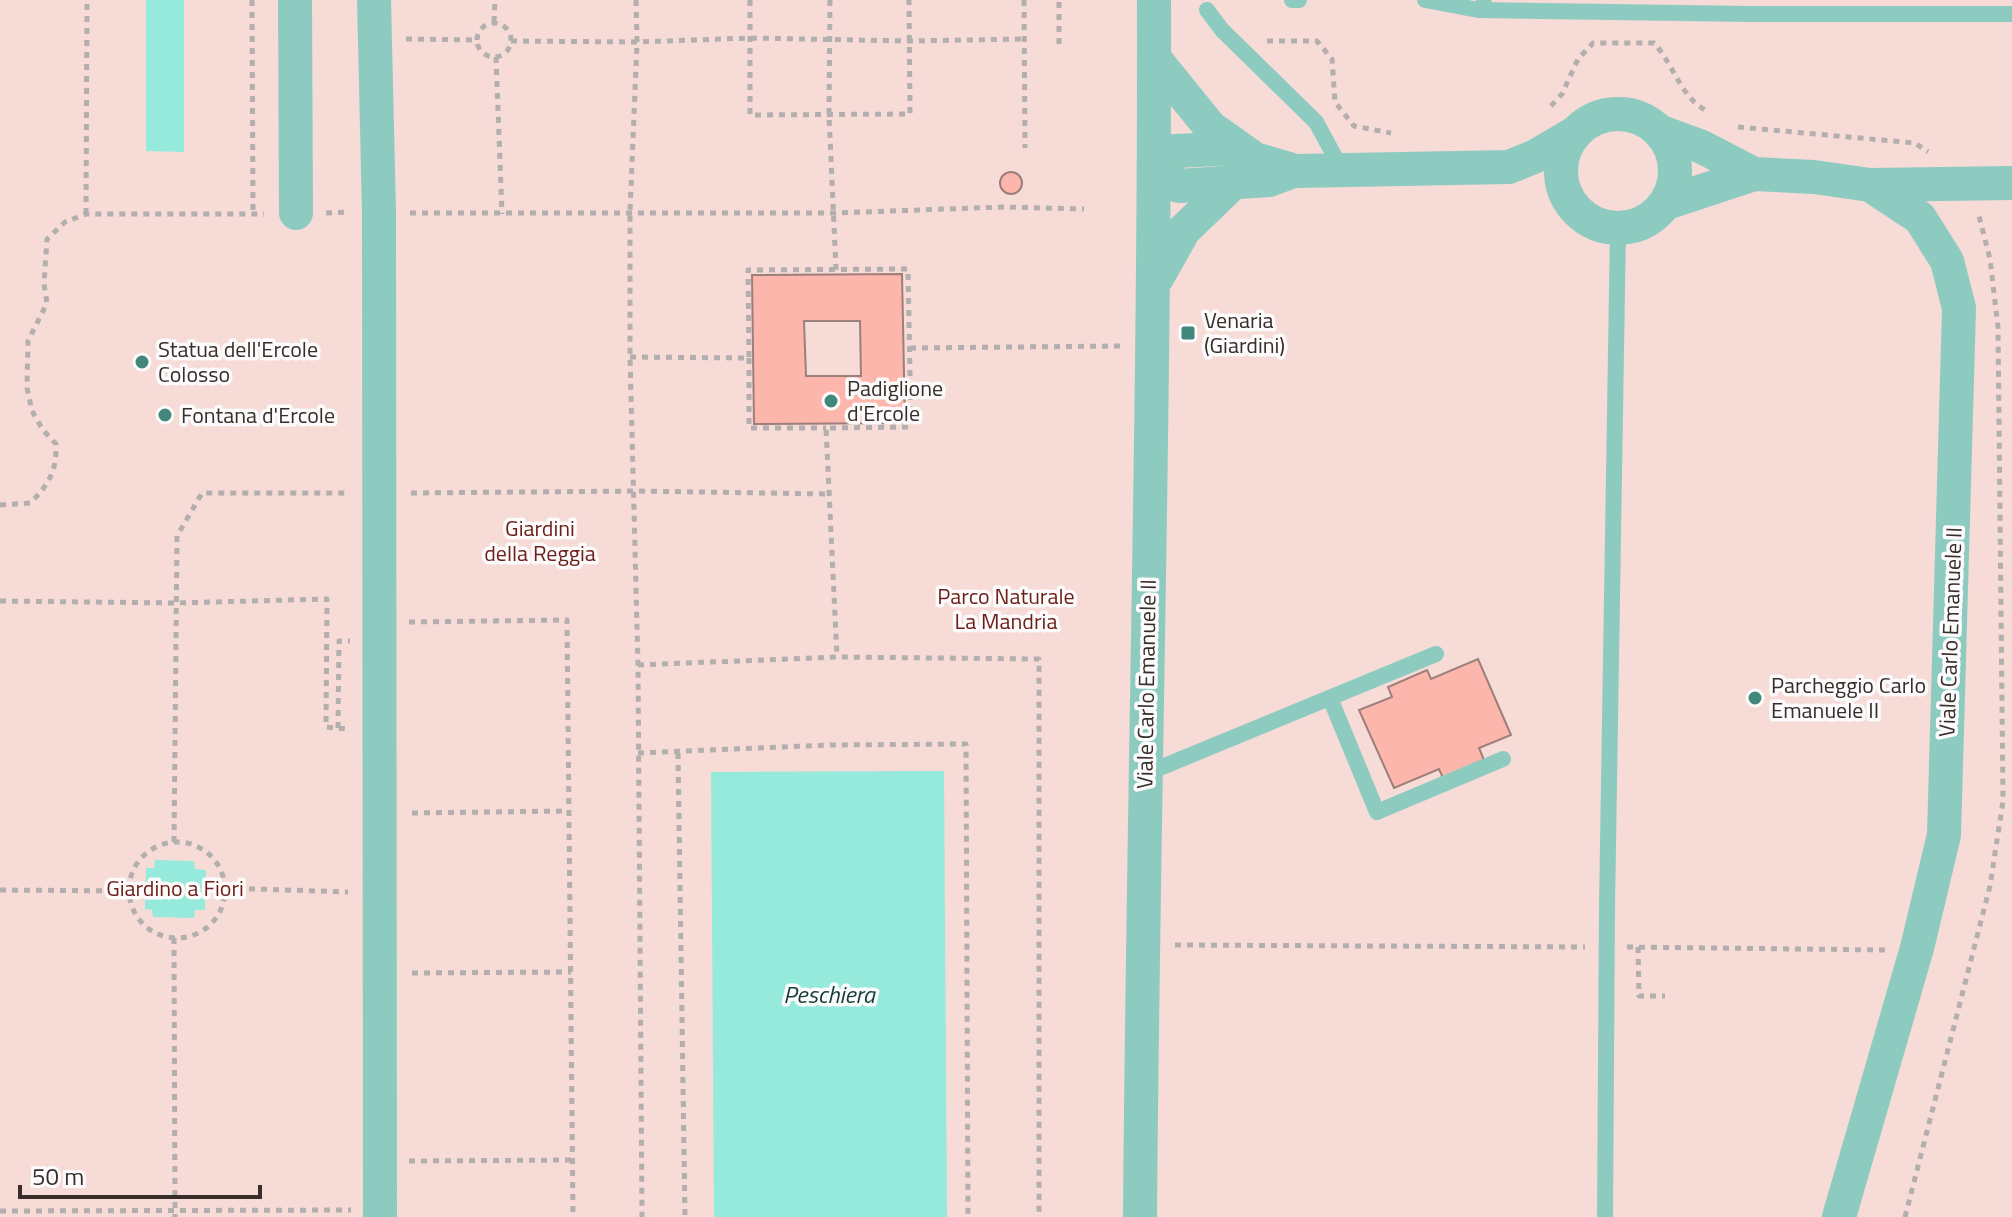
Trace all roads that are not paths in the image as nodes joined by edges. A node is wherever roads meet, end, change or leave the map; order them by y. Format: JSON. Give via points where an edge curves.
{"nodes":[{"id":1,"x":295,"y":0,"type":"edge"},
{"id":2,"x":374,"y":0,"type":"edge"},
{"id":3,"x":1154,"y":0,"type":"edge"},
{"id":4,"x":1292,"y":0,"type":"edge"},
{"id":5,"x":1299,"y":0,"type":"edge"},
{"id":6,"x":1425,"y":0,"type":"edge"},
{"id":7,"x":1483,"y":5,"type":"edge"},
{"id":8,"x":1207,"y":10,"type":"dead end"},
{"id":9,"x":2012,"y":14,"type":"edge"},
{"id":10,"x":1154,"y":58,"type":"junction"},
{"id":11,"x":1661,"y":132,"type":"junction"},
{"id":12,"x":1575,"y":133,"type":"junction"},
{"id":13,"x":1154,"y":159,"type":"junction"},
{"id":14,"x":1237,"y":164,"type":"junction"},
{"id":15,"x":1509,"y":167,"type":"junction"},
{"id":16,"x":1342,"y":170,"type":"junction"},
{"id":17,"x":1754,"y":174,"type":"junction"},
{"id":18,"x":2012,"y":183,"type":"edge"},
{"id":19,"x":1870,"y":185,"type":"junction"},
{"id":20,"x":1570,"y":203,"type":"junction"},
{"id":21,"x":1666,"y":203,"type":"junction"},
{"id":22,"x":296,"y":213,"type":"road end"},
{"id":23,"x":1618,"y":228,"type":"junction"},
{"id":24,"x":1155,"y":281,"type":"junction"},
{"id":25,"x":1436,"y":654,"type":"dead end"},
{"id":26,"x":1330,"y":698,"type":"junction"},
{"id":27,"x":1503,"y":759,"type":"dead end"},
{"id":28,"x":1144,"y":775,"type":"junction"},
{"id":29,"x":367,"y":1213,"type":"edge"},
{"id":30,"x":1140,"y":1217,"type":"edge"},
{"id":31,"x":1605,"y":1217,"type":"edge"},
{"id":32,"x":1839,"y":1217,"type":"edge"}],
"edges":[{"from":1,"to":22,"type":"street"},
{"from":2,"to":29,"type":"street","via":[[382,973],[380,1161]]},
{"from":3,"to":10,"type":"street","name":"Viale Carlo Emanuele II"},
{"from":4,"to":5,"type":"lane"},
{"from":6,"to":7,"type":"lane"},
{"from":7,"to":9,"type":"lane","via":[[1752,14]]},
{"from":8,"to":16,"type":"lane","via":[[1316,122]]},
{"from":10,"to":13,"type":"street","name":"Viale Carlo Emanuele II"},
{"from":10,"to":14,"type":"street"},
{"from":11,"to":12,"type":"street","via":[[1645,120],[1608,114]]},
{"from":11,"to":17,"type":"street"},
{"from":11,"to":21,"type":"street","via":[[1676,167]]},
{"from":12,"to":15,"type":"street"},
{"from":12,"to":20,"type":"street","via":[[1561,167]]},
{"from":13,"to":14,"type":"street"},
{"from":13,"to":24,"type":"street","name":"Viale Carlo Emanuele II"},
{"from":14,"to":16,"type":"street","via":[[1269,180],[1296,171]]},
{"from":14,"to":24,"type":"street","via":[[1184,230]]},
{"from":15,"to":16,"type":"street"},
{"from":15,"to":20,"type":"street"},
{"from":17,"to":19,"type":"street","name":"Viale Carlo Emanuele II"},
{"from":17,"to":21,"type":"street"},
{"from":18,"to":19,"type":"street"},
{"from":19,"to":32,"type":"street","name":"Viale Carlo Emanuele II","via":[[1920,218],[1947,261],[1959,308],[1944,835]]},
{"from":20,"to":23,"type":"street","via":[[1584,217]]},
{"from":21,"to":23,"type":"street","via":[[1637,226]]},
{"from":23,"to":31,"type":"lane"},
{"from":24,"to":28,"type":"street","name":"Viale Carlo Emanuele II"},
{"from":25,"to":26,"type":"lane"},
{"from":26,"to":27,"type":"lane","via":[[1377,812]]},
{"from":26,"to":28,"type":"lane"},
{"from":28,"to":30,"type":"street","name":"Viale Carlo Emanuele II"}]}
